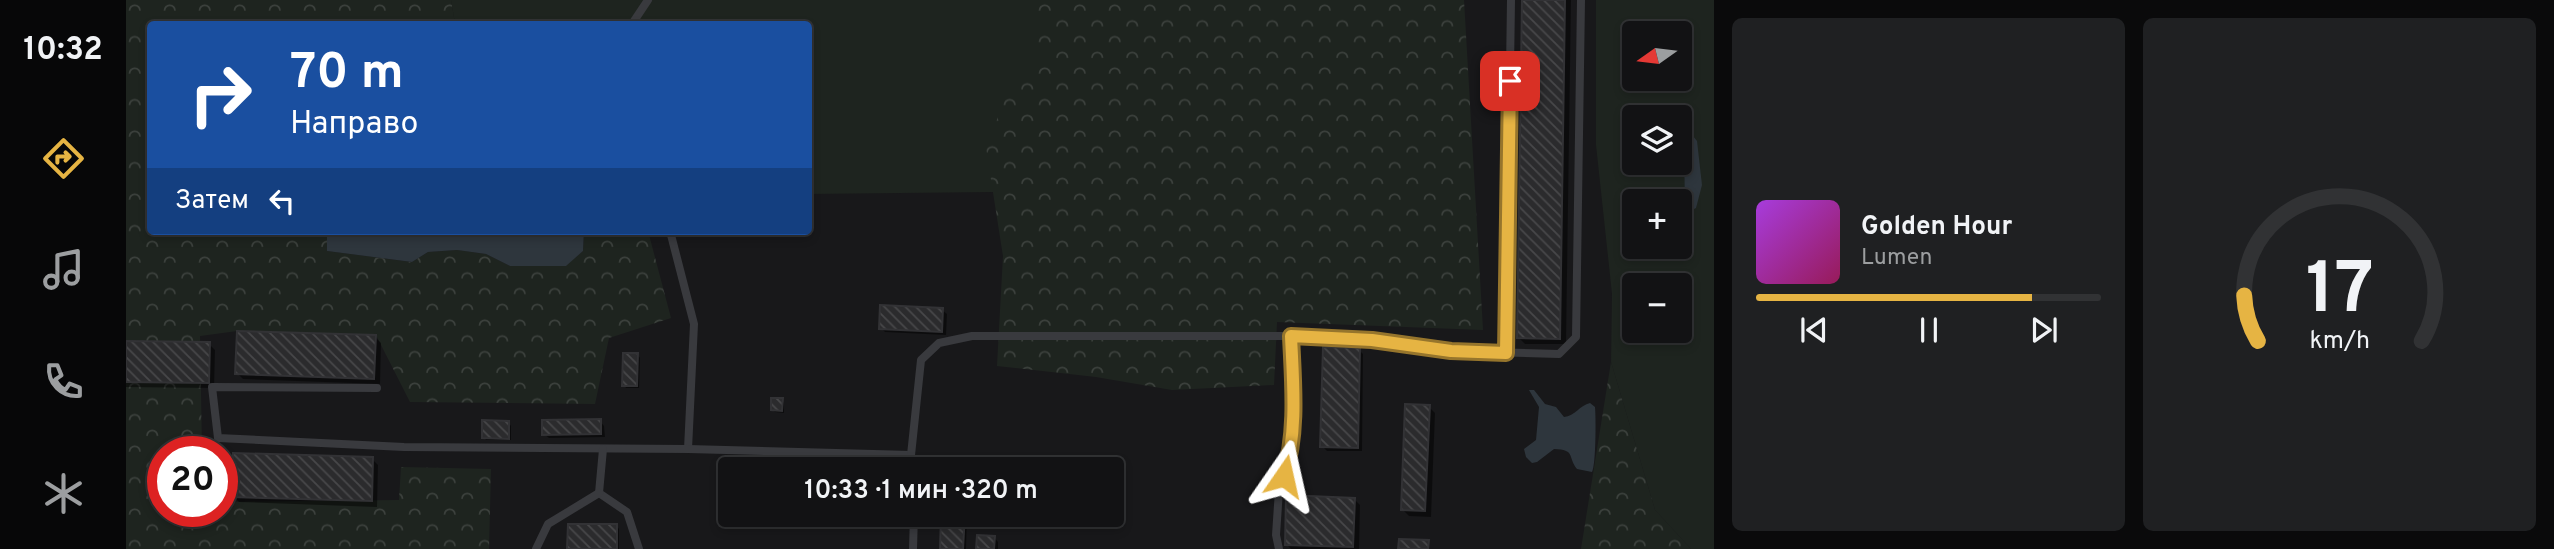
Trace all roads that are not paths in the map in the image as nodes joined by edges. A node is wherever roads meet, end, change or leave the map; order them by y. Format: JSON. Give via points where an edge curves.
{"nodes":[{"id":1,"x":648,"y":0,"type":"edge"},
{"id":2,"x":1511,"y":0,"type":"edge"},
{"id":3,"x":1581,"y":0,"type":"edge"},
{"id":4,"x":634,"y":21,"type":"edge"},
{"id":5,"x":671,"y":235,"type":"edge"},
{"id":6,"x":1291,"y":336,"type":"junction"},
{"id":7,"x":1506,"y":353,"type":"junction"},
{"id":8,"x":377,"y":388,"type":"dead end"},
{"id":9,"x":603,"y":449,"type":"junction"},
{"id":10,"x":688,"y":449,"type":"junction"},
{"id":11,"x":911,"y":455,"type":"joint"},
{"id":12,"x":599,"y":494,"type":"junction"},
{"id":13,"x":914,"y":527,"type":"edge"},
{"id":14,"x":536,"y":549,"type":"edge"},
{"id":15,"x":639,"y":549,"type":"edge"},
{"id":16,"x":913,"y":549,"type":"edge"},
{"id":17,"x":1279,"y":549,"type":"edge"}],
"edges":[{"from":1,"to":4,"type":"lane"},
{"from":2,"to":7,"type":"lane"},
{"from":3,"to":7,"type":"lane","via":[[1577,338],[1559,354]]},
{"from":5,"to":10,"type":"lane","via":[[694,324]]},
{"from":6,"to":7,"type":"lane"},
{"from":6,"to":11,"type":"lane","via":[[972,337],[939,343],[921,360]]},
{"from":6,"to":17,"type":"lane","via":[[1294,402],[1288,462],[1279,490]]},
{"from":8,"to":9,"type":"lane","via":[[212,387],[218,438],[404,447]]},
{"from":9,"to":10,"type":"lane"},
{"from":9,"to":12,"type":"lane"},
{"from":10,"to":11,"type":"lane"},
{"from":12,"to":14,"type":"lane","via":[[548,524]]},
{"from":12,"to":15,"type":"lane","via":[[627,512]]},
{"from":13,"to":16,"type":"lane"}]}
